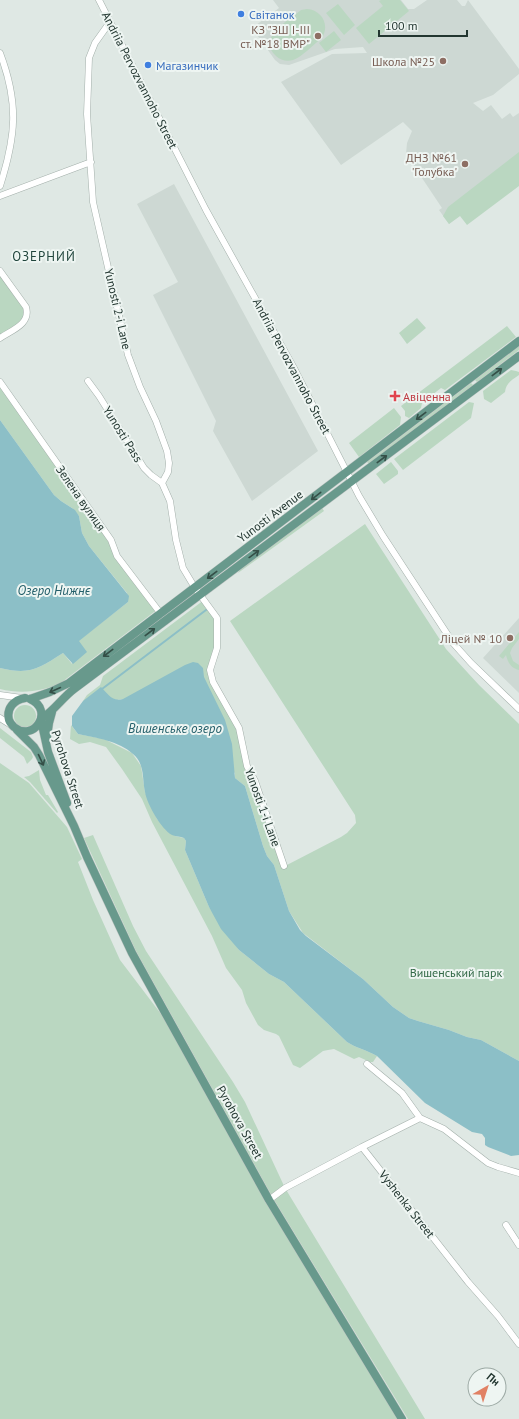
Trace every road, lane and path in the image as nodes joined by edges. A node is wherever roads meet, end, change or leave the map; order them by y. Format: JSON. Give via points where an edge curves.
{"nodes":[{"id":1,"x":99,"y":0,"type":"edge"},
{"id":2,"x":110,"y":22,"type":"junction"},
{"id":3,"x":0,"y":53,"type":"edge"},
{"id":4,"x":91,"y":162,"type":"junction"},
{"id":5,"x":0,"y":186,"type":"edge"},
{"id":6,"x":0,"y":196,"type":"edge"},
{"id":7,"x":0,"y":271,"type":"edge"},
{"id":8,"x":0,"y":338,"type":"edge"},
{"id":9,"x":519,"y":341,"type":"edge"},
{"id":10,"x":519,"y":356,"type":"edge"},
{"id":11,"x":470,"y":378,"type":"junction"},
{"id":12,"x":88,"y":381,"type":"dead end"},
{"id":13,"x":0,"y":382,"type":"edge"},
{"id":14,"x":477,"y":387,"type":"junction"},
{"id":15,"x":347,"y":472,"type":"junction"},
{"id":16,"x":351,"y":482,"type":"junction"},
{"id":17,"x":162,"y":483,"type":"junction"},
{"id":18,"x":197,"y":591,"type":"junction"},
{"id":19,"x":161,"y":614,"type":"junction"},
{"id":20,"x":0,"y":696,"type":"edge"},
{"id":21,"x":27,"y":698,"type":"junction"},
{"id":22,"x":519,"y":709,"type":"edge"},
{"id":23,"x":52,"y":712,"type":"junction"},
{"id":24,"x":0,"y":718,"type":"edge"},
{"id":25,"x":41,"y":719,"type":"junction"},
{"id":26,"x":14,"y":727,"type":"junction"},
{"id":27,"x":46,"y":746,"type":"junction"},
{"id":28,"x":74,"y":826,"type":"junction"},
{"id":29,"x":284,"y":866,"type":"dead end"},
{"id":30,"x":367,"y":1064,"type":"dead end"},
{"id":31,"x":420,"y":1118,"type":"junction"},
{"id":32,"x":362,"y":1148,"type":"junction"},
{"id":33,"x":519,"y":1173,"type":"edge"},
{"id":34,"x":269,"y":1200,"type":"junction"},
{"id":35,"x":506,"y":1225,"type":"dead end"},
{"id":36,"x":519,"y":1245,"type":"edge"},
{"id":37,"x":519,"y":1344,"type":"edge"},
{"id":38,"x":402,"y":1419,"type":"edge"}],
"edges":[{"from":1,"to":2,"type":"street","name":"Andriia Pervozvannoho Street"},
{"from":2,"to":4,"type":"street","name":"Yunosti 2-i Lane","via":[[95,43],[89,58],[87,114]]},
{"from":2,"to":15,"type":"street","name":"Andriia Pervozvannoho Street","via":[[206,210],[273,330]]},
{"from":3,"to":5,"type":"street","via":[[10,82],[13,118],[11,145]]},
{"from":4,"to":6,"type":"street"},
{"from":4,"to":17,"type":"street","name":"Yunosti 2-i Lane","via":[[94,202],[128,355],[167,451],[168,472]]},
{"from":7,"to":8,"type":"street","via":[[28,313],[23,323]]},
{"from":9,"to":11,"type":"main road","name":"Yunosti Avenue"},
{"from":14,"to":10,"type":"main road","name":"Yunosti Avenue","one_way":true},
{"from":11,"to":14,"type":"main road"},
{"from":11,"to":15,"type":"main road","name":"Yunosti Avenue","one_way":true},
{"from":12,"to":17,"type":"street","name":"Yunosti Pass","via":[[144,468]]},
{"from":13,"to":19,"type":"street","name":"Зелена вулиця","via":[[111,540],[117,556]]},
{"from":16,"to":14,"type":"main road","name":"Yunosti Avenue","one_way":true},
{"from":15,"to":16,"type":"street","name":"Andriia Pervozvannoho Street"},
{"from":15,"to":18,"type":"main road","name":"Yunosti Avenue","one_way":true},
{"from":18,"to":16,"type":"main road","name":"Yunosti Avenue","one_way":true},
{"from":16,"to":22,"type":"street","name":"Andriia Pervozvannoho Street","via":[[453,643]]},
{"from":17,"to":18,"type":"street","via":[[170,501],[183,568]]},
{"from":18,"to":19,"type":"main road","name":"Yunosti Avenue"},
{"from":23,"to":18,"type":"main road","name":"Yunosti Avenue","one_way":true,"via":[[62,699]]},
{"from":18,"to":29,"type":"street","name":"Yunosti 1-i Lane","via":[[218,621],[217,648],[210,670],[213,682],[239,728],[247,766],[255,781]]},
{"from":19,"to":21,"type":"main road","name":"Yunosti Avenue","one_way":true,"via":[[69,683],[50,692]]},
{"from":20,"to":21,"type":"street"},
{"from":21,"to":25,"type":"main road","via":[[40,708]]},
{"from":21,"to":26,"type":"main road","via":[[14,702],[10,707],[9,719]]},
{"from":23,"to":25,"type":"main road","name":"Yunosti Avenue"},
{"from":23,"to":27,"type":"main road","via":[[48,723]]},
{"from":24,"to":26,"type":"street","name":"Pyrohova Street"},
{"from":25,"to":26,"type":"main road","via":[[37,727],[26,732]]},
{"from":25,"to":27,"type":"main road","name":"Pyrohova Street"},
{"from":26,"to":28,"type":"main road","name":"Pyrohova Street","one_way":true,"via":[[39,756]]},
{"from":27,"to":28,"type":"main road","name":"Pyrohova Street"},
{"from":28,"to":34,"type":"main road","name":"Pyrohova Street","via":[[132,953]]},
{"from":30,"to":31,"type":"street","via":[[402,1094]]},
{"from":31,"to":32,"type":"street"},
{"from":31,"to":33,"type":"street","via":[[444,1129],[488,1162]]},
{"from":32,"to":34,"type":"street","via":[[285,1188]]},
{"from":32,"to":37,"type":"street","name":"Vyshenka Street"},
{"from":34,"to":38,"type":"main road","name":"Pyrohova Street"},
{"from":35,"to":36,"type":"street"}]}
